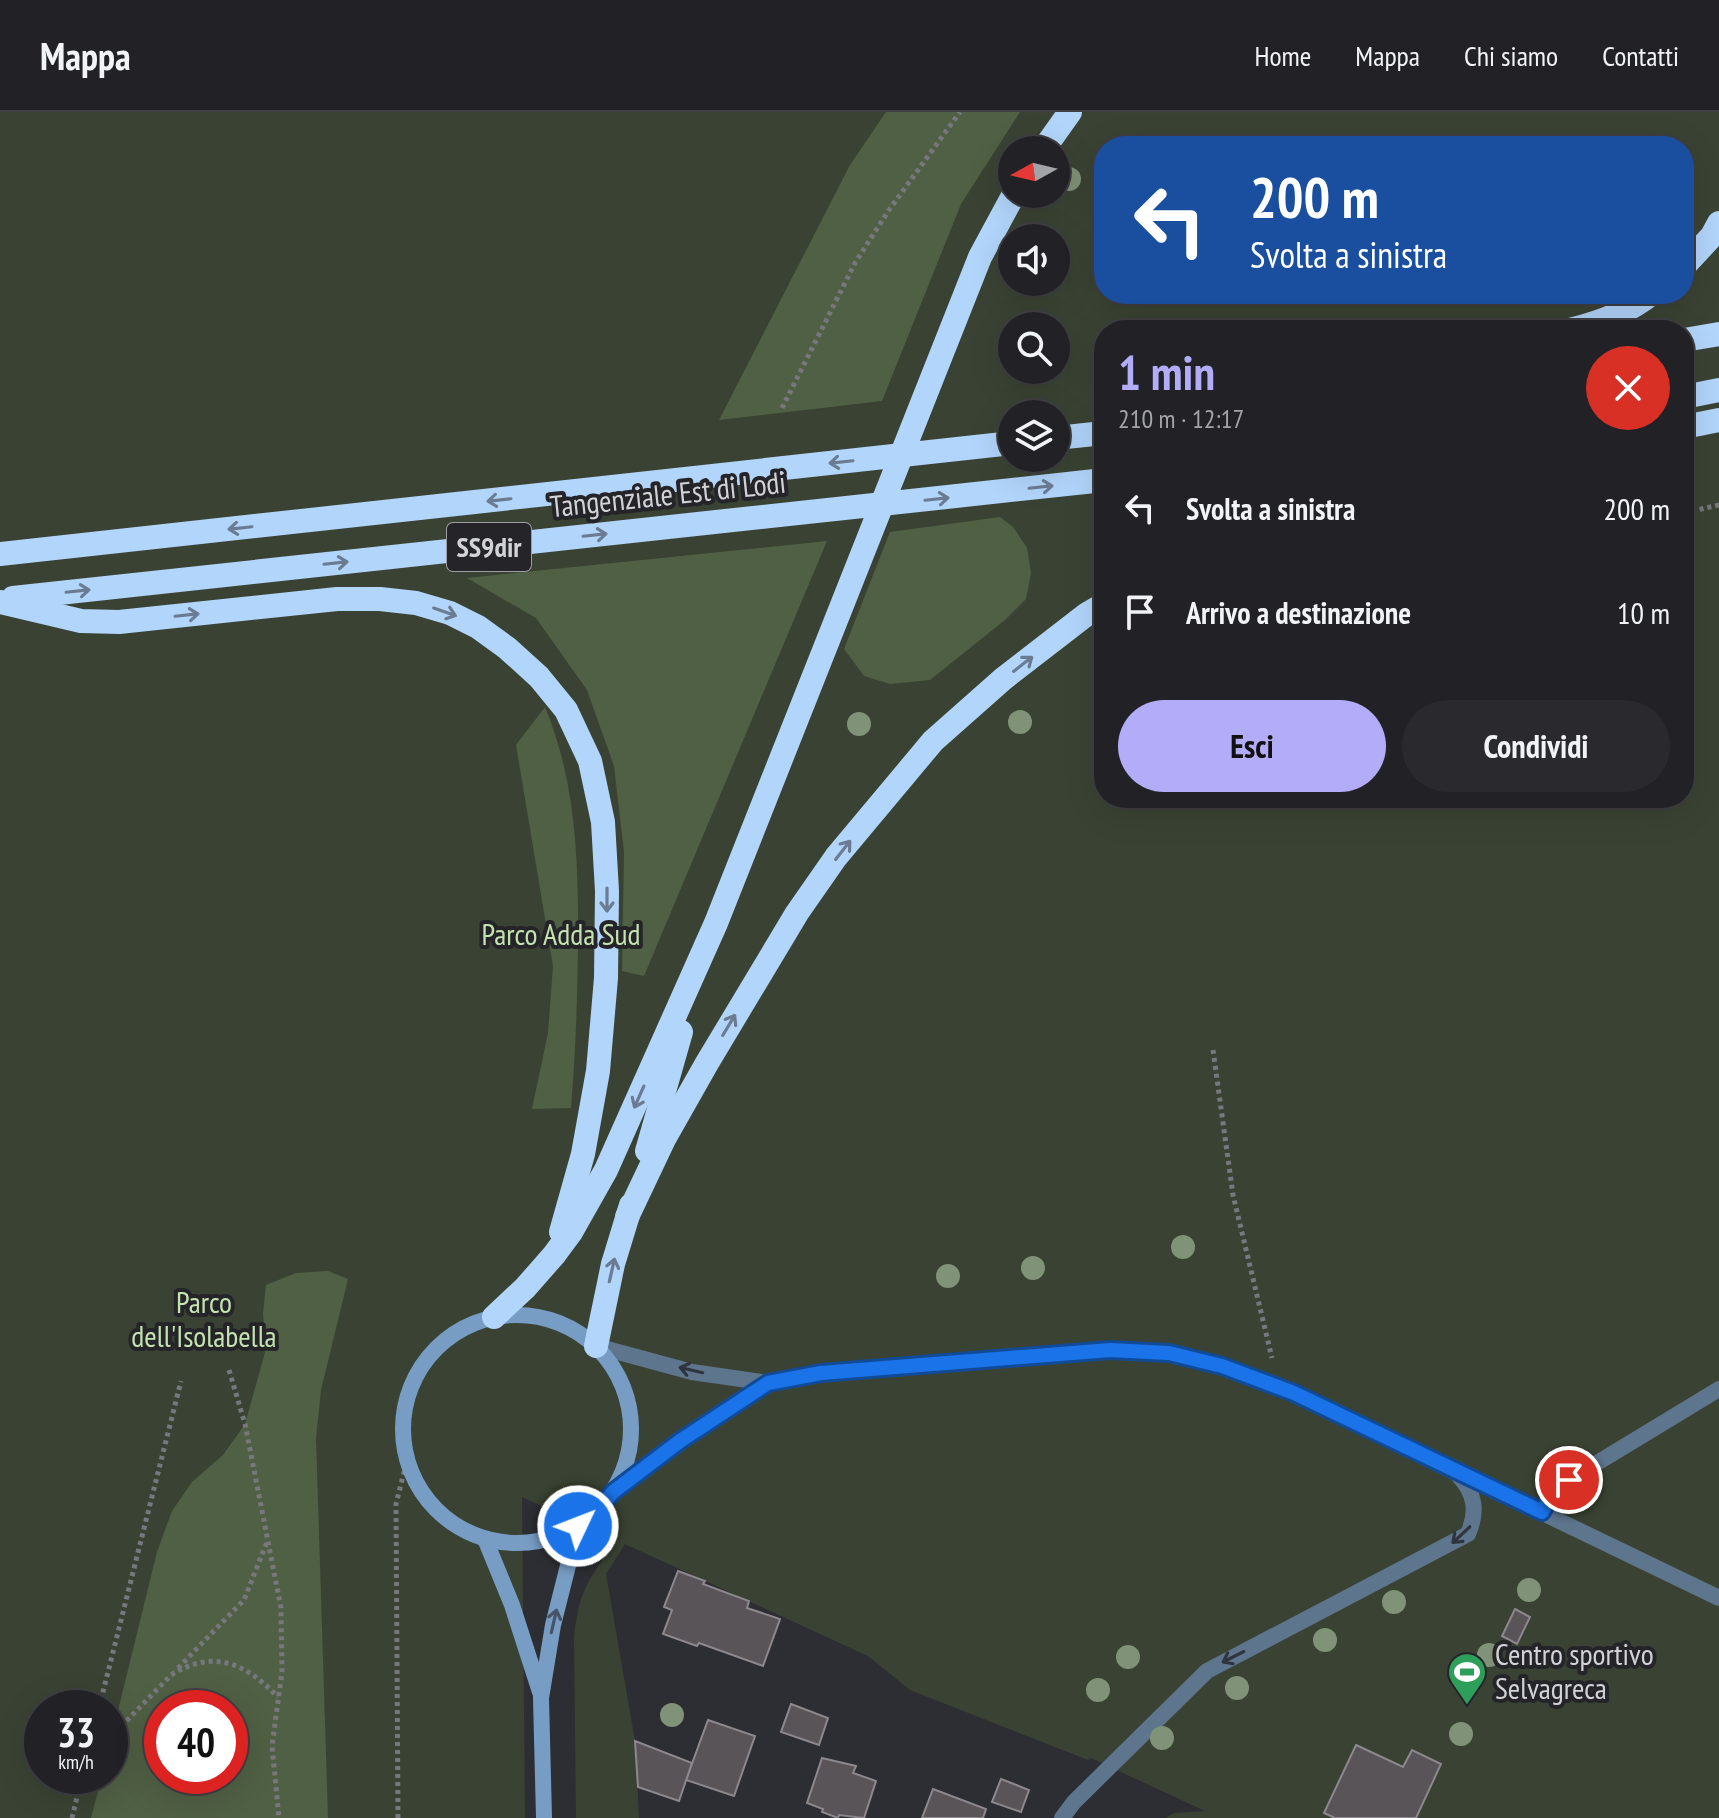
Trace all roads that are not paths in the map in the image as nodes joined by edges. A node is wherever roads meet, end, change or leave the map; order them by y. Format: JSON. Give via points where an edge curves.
{"nodes":[{"id":1,"x":1070,"y":112,"type":"edge"},
{"id":2,"x":1053,"y":136,"type":"edge"},
{"id":3,"x":1006,"y":208,"type":"edge"},
{"id":4,"x":1719,"y":223,"type":"edge"},
{"id":5,"x":1694,"y":255,"type":"edge"},
{"id":6,"x":1637,"y":304,"type":"edge"},
{"id":7,"x":1604,"y":320,"type":"edge"},
{"id":8,"x":1719,"y":334,"type":"edge"},
{"id":9,"x":1694,"y":338,"type":"edge"},
{"id":10,"x":1719,"y":390,"type":"edge"},
{"id":11,"x":1694,"y":395,"type":"edge"},
{"id":12,"x":1719,"y":420,"type":"edge"},
{"id":13,"x":1694,"y":425,"type":"edge"},
{"id":14,"x":1094,"y":434,"type":"edge"},
{"id":15,"x":1070,"y":437,"type":"edge"},
{"id":16,"x":998,"y":444,"type":"edge"},
{"id":17,"x":1094,"y":481,"type":"edge"},
{"id":18,"x":0,"y":554,"type":"edge"},
{"id":19,"x":0,"y":600,"type":"edge"},
{"id":20,"x":1094,"y":610,"type":"edge"},
{"id":21,"x":716,"y":923,"type":"junction"},
{"id":22,"x":627,"y":1217,"type":"junction"},
{"id":23,"x":554,"y":1255,"type":"junction"},
{"id":24,"x":494,"y":1317,"type":"junction"},
{"id":25,"x":596,"y":1346,"type":"junction"},
{"id":26,"x":768,"y":1383,"type":"junction"},
{"id":27,"x":1719,"y":1389,"type":"edge"},
{"id":28,"x":1453,"y":1469,"type":"junction"},
{"id":29,"x":613,"y":1492,"type":"junction"},
{"id":30,"x":1542,"y":1512,"type":"junction"},
{"id":31,"x":578,"y":1526,"type":"junction"},
{"id":32,"x":485,"y":1539,"type":"junction"},
{"id":33,"x":1719,"y":1598,"type":"edge"},
{"id":34,"x":541,"y":1698,"type":"junction"},
{"id":35,"x":544,"y":1818,"type":"edge"},
{"id":36,"x":1062,"y":1818,"type":"edge"}],
"edges":[{"from":1,"to":2,"type":"highway"},
{"from":3,"to":21,"type":"highway","via":[[980,257]]},
{"from":4,"to":5,"type":"highway"},
{"from":6,"to":7,"type":"highway"},
{"from":8,"to":9,"type":"highway"},
{"from":10,"to":11,"type":"highway"},
{"from":12,"to":13,"type":"highway"},
{"from":14,"to":15,"type":"highway"},
{"from":16,"to":18,"type":"highway","name":"Tangenziale Est di Lodi","number":"SS9dir","one_way":true},
{"from":19,"to":17,"type":"highway","name":"Tangenziale Est di Lodi","number":"SS9dir","one_way":true},
{"from":19,"to":23,"type":"highway","one_way":true,"via":[[93,622],[337,599],[416,603],[478,627],[539,677],[566,710],[590,761],[603,822],[607,891],[598,1071],[583,1154]]},
{"from":22,"to":20,"type":"highway","one_way":true,"via":[[707,1063],[836,857],[933,741]]},
{"from":21,"to":22,"type":"highway"},
{"from":21,"to":23,"type":"highway","one_way":true,"via":[[606,1170]]},
{"from":25,"to":22,"type":"highway","one_way":true},
{"from":23,"to":24,"type":"highway"},
{"from":24,"to":25,"type":"street","via":[[531,1315],[566,1326]]},
{"from":24,"to":32,"type":"street","via":[[460,1330],[431,1354],[411,1386],[403,1423],[407,1460],[424,1495],[451,1523]]},
{"from":26,"to":25,"type":"street","one_way":true,"via":[[692,1372]]},
{"from":25,"to":29,"type":"street","via":[[620,1378],[631,1416],[628,1456]]},
{"from":26,"to":28,"type":"street","via":[[821,1373],[1110,1350],[1169,1353],[1278,1387]]},
{"from":26,"to":29,"type":"street"},
{"from":27,"to":30,"type":"street","via":[[1569,1480]]},
{"from":28,"to":30,"type":"street"},
{"from":28,"to":36,"type":"street","one_way":true,"via":[[1472,1493],[1475,1508],[1468,1534],[1207,1671]]},
{"from":29,"to":31,"type":"street"},
{"from":30,"to":33,"type":"street"},
{"from":31,"to":32,"type":"street","via":[[549,1540],[517,1544]]},
{"from":34,"to":31,"type":"street","one_way":true},
{"from":32,"to":34,"type":"street"},
{"from":34,"to":35,"type":"street"}]}
